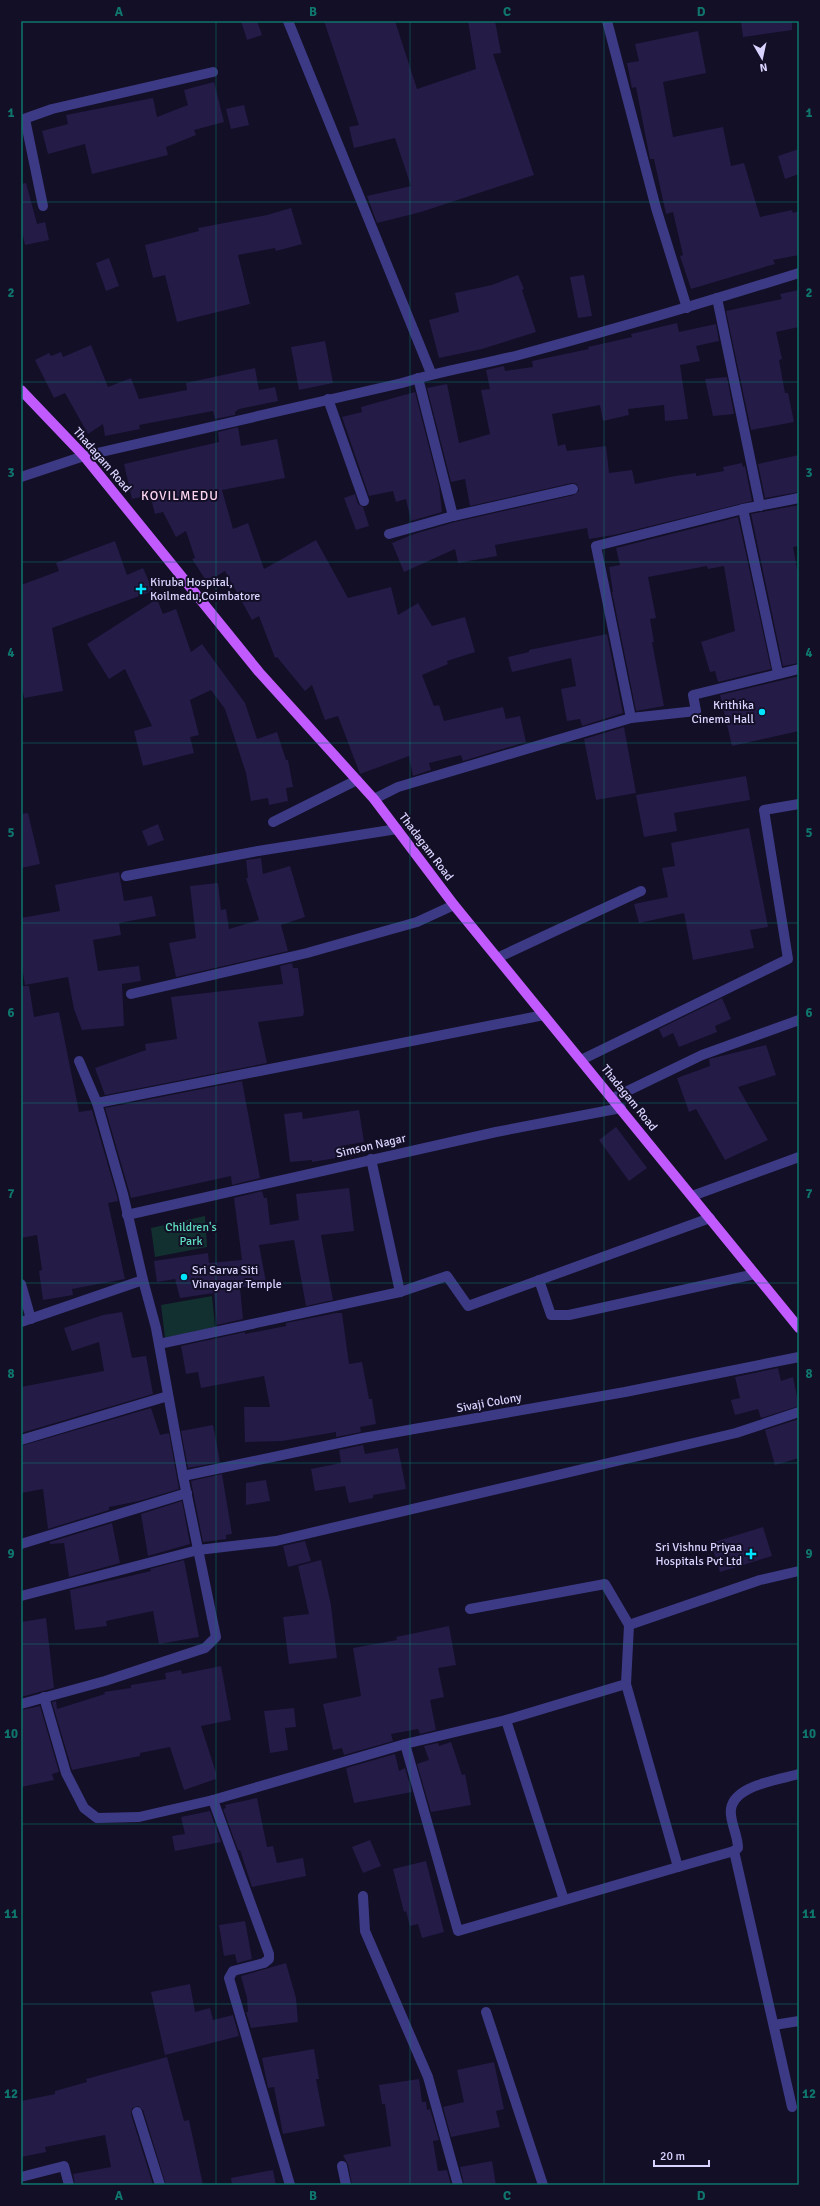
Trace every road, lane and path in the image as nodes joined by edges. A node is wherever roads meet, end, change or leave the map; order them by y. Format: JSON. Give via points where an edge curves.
{"nodes":[{"id":1,"x":288,"y":21,"type":"edge"},
{"id":2,"x":607,"y":21,"type":"edge"},
{"id":3,"x":213,"y":72,"type":"dead end"},
{"id":4,"x":23,"y":120,"type":"edge"},
{"id":5,"x":43,"y":206,"type":"dead end"},
{"id":6,"x":799,"y":273,"type":"edge"},
{"id":7,"x":717,"y":298,"type":"junction"},
{"id":8,"x":687,"y":308,"type":"junction"},
{"id":9,"x":431,"y":373,"type":"junction"},
{"id":10,"x":418,"y":378,"type":"junction"},
{"id":11,"x":21,"y":390,"type":"edge"},
{"id":12,"x":328,"y":399,"type":"junction"},
{"id":13,"x":84,"y":456,"type":"junction"},
{"id":14,"x":21,"y":477,"type":"edge"},
{"id":15,"x":573,"y":489,"type":"dead end"},
{"id":16,"x":799,"y":498,"type":"edge"},
{"id":17,"x":364,"y":501,"type":"dead end"},
{"id":18,"x":760,"y":506,"type":"junction"},
{"id":19,"x":743,"y":509,"type":"junction"},
{"id":20,"x":453,"y":516,"type":"junction"},
{"id":21,"x":389,"y":534,"type":"dead end"},
{"id":22,"x":799,"y":669,"type":"edge"},
{"id":23,"x":778,"y":673,"type":"junction"},
{"id":24,"x":631,"y":718,"type":"junction"},
{"id":25,"x":357,"y":780,"type":"junction"},
{"id":26,"x":374,"y":799,"type":"junction"},
{"id":27,"x":799,"y":804,"type":"edge"},
{"id":28,"x":273,"y":822,"type":"dead end"},
{"id":29,"x":397,"y":829,"type":"junction"},
{"id":30,"x":126,"y":876,"type":"dead end"},
{"id":31,"x":641,"y":891,"type":"dead end"},
{"id":32,"x":454,"y":905,"type":"junction"},
{"id":33,"x":497,"y":958,"type":"junction"},
{"id":34,"x":132,"y":994,"type":"dead end"},
{"id":35,"x":544,"y":1015,"type":"junction"},
{"id":36,"x":799,"y":1020,"type":"edge"},
{"id":37,"x":79,"y":1060,"type":"dead end"},
{"id":38,"x":581,"y":1060,"type":"junction"},
{"id":39,"x":613,"y":1098,"type":"junction"},
{"id":40,"x":97,"y":1103,"type":"junction"},
{"id":41,"x":621,"y":1108,"type":"junction"},
{"id":42,"x":799,"y":1157,"type":"edge"},
{"id":43,"x":371,"y":1159,"type":"junction"},
{"id":44,"x":692,"y":1196,"type":"junction"},
{"id":45,"x":127,"y":1215,"type":"junction"},
{"id":46,"x":710,"y":1218,"type":"junction"},
{"id":47,"x":755,"y":1274,"type":"junction"},
{"id":48,"x":143,"y":1280,"type":"junction"},
{"id":49,"x":540,"y":1280,"type":"junction"},
{"id":50,"x":21,"y":1284,"type":"edge"},
{"id":51,"x":400,"y":1292,"type":"junction"},
{"id":52,"x":31,"y":1319,"type":"junction"},
{"id":53,"x":21,"y":1322,"type":"edge"},
{"id":54,"x":798,"y":1326,"type":"edge"},
{"id":55,"x":159,"y":1344,"type":"junction"},
{"id":56,"x":799,"y":1357,"type":"edge"},
{"id":57,"x":168,"y":1396,"type":"junction"},
{"id":58,"x":799,"y":1412,"type":"edge"},
{"id":59,"x":21,"y":1440,"type":"edge"},
{"id":60,"x":183,"y":1476,"type":"junction"},
{"id":61,"x":187,"y":1493,"type":"junction"},
{"id":62,"x":21,"y":1544,"type":"edge"},
{"id":63,"x":198,"y":1550,"type":"junction"},
{"id":64,"x":799,"y":1571,"type":"edge"},
{"id":65,"x":21,"y":1596,"type":"edge"},
{"id":66,"x":470,"y":1609,"type":"dead end"},
{"id":67,"x":630,"y":1625,"type":"junction"},
{"id":68,"x":626,"y":1684,"type":"junction"},
{"id":69,"x":44,"y":1697,"type":"junction"},
{"id":70,"x":21,"y":1704,"type":"edge"},
{"id":71,"x":506,"y":1720,"type":"junction"},
{"id":72,"x":406,"y":1744,"type":"junction"},
{"id":73,"x":799,"y":1774,"type":"edge"},
{"id":74,"x":213,"y":1800,"type":"junction"},
{"id":75,"x":734,"y":1851,"type":"junction"},
{"id":76,"x":678,"y":1866,"type":"junction"},
{"id":77,"x":363,"y":1896,"type":"dead end"},
{"id":78,"x":564,"y":1900,"type":"junction"},
{"id":79,"x":486,"y":2012,"type":"dead end"},
{"id":80,"x":799,"y":2021,"type":"edge"},
{"id":81,"x":774,"y":2025,"type":"junction"},
{"id":82,"x":792,"y":2107,"type":"dead end"},
{"id":83,"x":137,"y":2112,"type":"dead end"},
{"id":84,"x":342,"y":2166,"type":"dead end"},
{"id":85,"x":21,"y":2177,"type":"edge"},
{"id":86,"x":69,"y":2185,"type":"edge"},
{"id":87,"x":160,"y":2185,"type":"edge"},
{"id":88,"x":290,"y":2185,"type":"edge"},
{"id":89,"x":346,"y":2185,"type":"edge"},
{"id":90,"x":458,"y":2185,"type":"edge"},
{"id":91,"x":543,"y":2185,"type":"edge"}],
"edges":[{"from":1,"to":9,"type":"street"},
{"from":2,"to":8,"type":"street","via":[[656,208]]},
{"from":3,"to":4,"type":"street","via":[[52,109]]},
{"from":4,"to":5,"type":"street"},
{"from":6,"to":7,"type":"street"},
{"from":7,"to":8,"type":"street"},
{"from":7,"to":18,"type":"street"},
{"from":8,"to":9,"type":"street","via":[[479,366]]},
{"from":9,"to":10,"type":"street"},
{"from":10,"to":12,"type":"street"},
{"from":10,"to":20,"type":"street"},
{"from":11,"to":13,"type":"main road","name":"Thadagam Road"},
{"from":12,"to":13,"type":"street"},
{"from":12,"to":17,"type":"street"},
{"from":13,"to":14,"type":"street"},
{"from":13,"to":25,"type":"main road","name":"Thadagam Road","via":[[259,672]]},
{"from":15,"to":20,"type":"street"},
{"from":16,"to":18,"type":"street"},
{"from":18,"to":19,"type":"street"},
{"from":19,"to":23,"type":"street"},
{"from":19,"to":24,"type":"street","via":[[596,546]]},
{"from":20,"to":21,"type":"street"},
{"from":22,"to":23,"type":"street"},
{"from":23,"to":24,"type":"street","via":[[693,695],[696,711]]},
{"from":24,"to":26,"type":"street","via":[[398,787]]},
{"from":25,"to":26,"type":"main road","name":"Thadagam Road"},
{"from":25,"to":28,"type":"street"},
{"from":26,"to":29,"type":"main road","name":"Thadagam Road"},
{"from":27,"to":38,"type":"street","via":[[764,810],[788,959]]},
{"from":29,"to":30,"type":"street","via":[[258,851]]},
{"from":29,"to":32,"type":"main road","name":"Thadagam Road"},
{"from":31,"to":33,"type":"street"},
{"from":32,"to":33,"type":"main road","name":"Thadagam Road"},
{"from":32,"to":34,"type":"street","via":[[417,922],[322,949]]},
{"from":33,"to":35,"type":"main road","name":"Thadagam Road"},
{"from":35,"to":38,"type":"main road","name":"Thadagam Road"},
{"from":35,"to":40,"type":"street"},
{"from":36,"to":39,"type":"street","via":[[702,1055]]},
{"from":37,"to":40,"type":"street"},
{"from":38,"to":39,"type":"main road","name":"Thadagam Road"},
{"from":39,"to":41,"type":"main road","name":"Thadagam Road"},
{"from":40,"to":45,"type":"street"},
{"from":41,"to":43,"type":"street","name":"Simson Nagar"},
{"from":41,"to":44,"type":"main road","name":"Thadagam Road"},
{"from":42,"to":44,"type":"street"},
{"from":43,"to":45,"type":"street","name":"Simson Nagar"},
{"from":43,"to":51,"type":"street"},
{"from":44,"to":46,"type":"main road","name":"Thadagam Road"},
{"from":45,"to":48,"type":"street"},
{"from":46,"to":47,"type":"main road","name":"Thadagam Road"},
{"from":46,"to":49,"type":"street"},
{"from":47,"to":49,"type":"street","via":[[569,1315],[551,1315]]},
{"from":47,"to":54,"type":"main road","name":"Thadagam Road"},
{"from":48,"to":52,"type":"street"},
{"from":48,"to":55,"type":"street"},
{"from":49,"to":51,"type":"street","via":[[468,1306],[447,1276]]},
{"from":50,"to":52,"type":"street"},
{"from":51,"to":55,"type":"street"},
{"from":52,"to":53,"type":"street"},
{"from":55,"to":57,"type":"street"},
{"from":56,"to":60,"type":"street","name":"Sivaji Colony","via":[[625,1392],[363,1438]]},
{"from":57,"to":59,"type":"street"},
{"from":57,"to":60,"type":"street"},
{"from":58,"to":63,"type":"street","via":[[736,1433],[276,1541]]},
{"from":60,"to":61,"type":"street"},
{"from":61,"to":62,"type":"street"},
{"from":61,"to":63,"type":"street"},
{"from":63,"to":65,"type":"street"},
{"from":63,"to":69,"type":"street","via":[[216,1638],[205,1648],[105,1681]]},
{"from":64,"to":67,"type":"street","via":[[760,1580]]},
{"from":66,"to":67,"type":"street","via":[[605,1584]]},
{"from":67,"to":68,"type":"street"},
{"from":68,"to":71,"type":"street"},
{"from":68,"to":76,"type":"street"},
{"from":69,"to":70,"type":"street"},
{"from":69,"to":74,"type":"street","via":[[66,1774],[84,1808],[97,1818],[139,1817]]},
{"from":71,"to":72,"type":"street"},
{"from":71,"to":78,"type":"street"},
{"from":72,"to":74,"type":"street"},
{"from":72,"to":78,"type":"street","via":[[458,1931]]},
{"from":73,"to":75,"type":"street","via":[[743,1790],[734,1798],[730,1813],[738,1848]]},
{"from":74,"to":88,"type":"street","via":[[269,1954],[264,1963],[233,1971],[229,1978]]},
{"from":75,"to":76,"type":"street"},
{"from":75,"to":81,"type":"street"},
{"from":76,"to":78,"type":"street"},
{"from":77,"to":90,"type":"street","via":[[365,1931],[428,2077]]},
{"from":79,"to":91,"type":"street"},
{"from":80,"to":81,"type":"street"},
{"from":81,"to":82,"type":"street"},
{"from":83,"to":87,"type":"street"},
{"from":84,"to":89,"type":"street"},
{"from":85,"to":86,"type":"street","via":[[64,2166]]}]}
